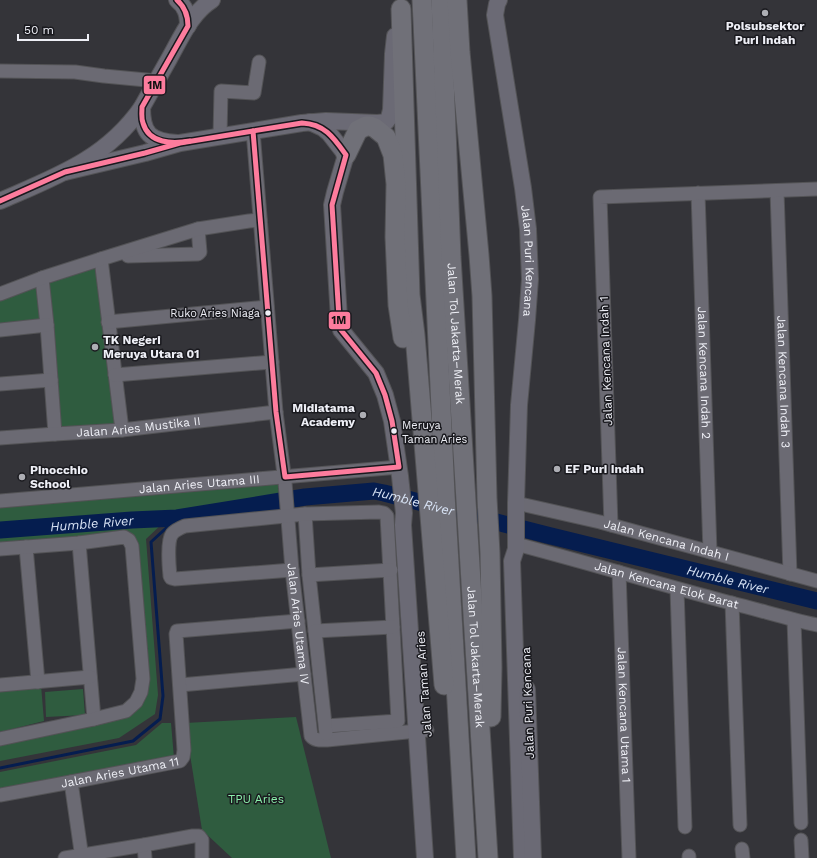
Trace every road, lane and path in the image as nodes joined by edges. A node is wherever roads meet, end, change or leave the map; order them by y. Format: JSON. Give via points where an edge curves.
{"nodes":[{"id":1,"x":178,"y":0,"type":"edge"},
{"id":2,"x":212,"y":0,"type":"edge"},
{"id":3,"x":422,"y":0,"type":"edge"},
{"id":4,"x":441,"y":0,"type":"edge"},
{"id":5,"x":457,"y":0,"type":"edge"},
{"id":6,"x":499,"y":0,"type":"edge"},
{"id":7,"x":401,"y":4,"type":"edge"},
{"id":8,"x":188,"y":26,"type":"junction"},
{"id":9,"x":259,"y":62,"type":"dead end"},
{"id":10,"x":0,"y":71,"type":"edge"},
{"id":11,"x":157,"y":80,"type":"junction"},
{"id":12,"x":142,"y":107,"type":"junction"},
{"id":13,"x":310,"y":122,"type":"junction"},
{"id":14,"x":253,"y":131,"type":"junction"},
{"id":15,"x":220,"y":136,"type":"junction"},
{"id":16,"x":180,"y":143,"type":"junction"},
{"id":17,"x":346,"y":155,"type":"junction"},
{"id":18,"x":65,"y":172,"type":"junction"},
{"id":19,"x":817,"y":189,"type":"edge"},
{"id":20,"x":777,"y":191,"type":"junction"},
{"id":21,"x":698,"y":193,"type":"junction"},
{"id":22,"x":0,"y":201,"type":"edge"},
{"id":23,"x":260,"y":220,"type":"junction"},
{"id":24,"x":198,"y":229,"type":"junction"},
{"id":25,"x":106,"y":258,"type":"junction"},
{"id":26,"x":42,"y":278,"type":"junction"},
{"id":27,"x":0,"y":294,"type":"edge"},
{"id":28,"x":267,"y":307,"type":"junction"},
{"id":29,"x":108,"y":322,"type":"junction"},
{"id":30,"x":47,"y":325,"type":"junction"},
{"id":31,"x":0,"y":330,"type":"edge"},
{"id":32,"x":272,"y":362,"type":"junction"},
{"id":33,"x":115,"y":375,"type":"junction"},
{"id":34,"x":51,"y":380,"type":"junction"},
{"id":35,"x":0,"y":384,"type":"edge"},
{"id":36,"x":276,"y":412,"type":"junction"},
{"id":37,"x":122,"y":430,"type":"junction"},
{"id":38,"x":422,"y":432,"type":"junction"},
{"id":39,"x":55,"y":434,"type":"junction"},
{"id":40,"x":0,"y":438,"type":"edge"},
{"id":41,"x":400,"y":472,"type":"junction"},
{"id":42,"x":285,"y":480,"type":"junction"},
{"id":43,"x":0,"y":501,"type":"edge"},
{"id":44,"x":516,"y":507,"type":"junction"},
{"id":45,"x":287,"y":512,"type":"junction"},
{"id":46,"x":305,"y":514,"type":"junction"},
{"id":47,"x":611,"y":525,"type":"junction"},
{"id":48,"x":79,"y":543,"type":"junction"},
{"id":49,"x":516,"y":544,"type":"junction"},
{"id":50,"x":26,"y":547,"type":"junction"},
{"id":51,"x":0,"y":548,"type":"edge"},
{"id":52,"x":441,"y":551,"type":"junction"},
{"id":53,"x":710,"y":552,"type":"junction"},
{"id":54,"x":292,"y":570,"type":"junction"},
{"id":55,"x":390,"y":570,"type":"junction"},
{"id":56,"x":619,"y":572,"type":"junction"},
{"id":57,"x":790,"y":574,"type":"junction"},
{"id":58,"x":309,"y":575,"type":"junction"},
{"id":59,"x":817,"y":581,"type":"edge"},
{"id":60,"x":678,"y":589,"type":"junction"},
{"id":61,"x":732,"y":603,"type":"junction"},
{"id":62,"x":794,"y":620,"type":"junction"},
{"id":63,"x":298,"y":621,"type":"junction"},
{"id":64,"x":817,"y":625,"type":"edge"},
{"id":65,"x":393,"y":627,"type":"junction"},
{"id":66,"x":315,"y":631,"type":"junction"},
{"id":67,"x":304,"y":674,"type":"junction"},
{"id":68,"x":90,"y":677,"type":"junction"},
{"id":69,"x":38,"y":682,"type":"junction"},
{"id":70,"x":0,"y":685,"type":"edge"},
{"id":71,"x":180,"y":685,"type":"junction"},
{"id":72,"x":94,"y":719,"type":"junction"},
{"id":73,"x":326,"y":726,"type":"junction"},
{"id":74,"x":398,"y":727,"type":"junction"},
{"id":75,"x":421,"y":731,"type":"junction"},
{"id":76,"x":0,"y":739,"type":"edge"},
{"id":77,"x":327,"y":740,"type":"junction"},
{"id":78,"x":483,"y":769,"type":"junction"},
{"id":79,"x":71,"y":782,"type":"junction"},
{"id":80,"x":0,"y":795,"type":"edge"},
{"id":81,"x":801,"y":823,"type":"dead end"},
{"id":82,"x":740,"y":825,"type":"dead end"},
{"id":83,"x":685,"y":827,"type":"dead end"},
{"id":84,"x":801,"y":840,"type":"dead end"},
{"id":85,"x":466,"y":849,"type":"edge"},
{"id":86,"x":145,"y":852,"type":"edge"},
{"id":87,"x":82,"y":857,"type":"edge"},
{"id":88,"x":65,"y":858,"type":"edge"},
{"id":89,"x":202,"y":858,"type":"edge"},
{"id":90,"x":425,"y":858,"type":"edge"},
{"id":91,"x":436,"y":858,"type":"edge"},
{"id":92,"x":488,"y":858,"type":"edge"},
{"id":93,"x":522,"y":858,"type":"edge"},
{"id":94,"x":533,"y":858,"type":"edge"},
{"id":95,"x":629,"y":858,"type":"edge"},
{"id":96,"x":802,"y":858,"type":"edge"}],
"edges":[{"from":1,"to":8,"type":"main road","via":[[187,14]]},
{"from":2,"to":8,"type":"main road","via":[[196,13]]},
{"from":3,"to":52,"type":"highway","name":"Jalan Tol Jakarta–Merak","via":[[445,494]]},
{"from":4,"to":78,"type":"highway","name":"Jalan Tol Jakarta–Merak","via":[[452,257]]},
{"from":5,"to":78,"type":"highway","via":[[482,296],[492,668],[490,743]]},
{"from":6,"to":44,"type":"main road","name":"Jalan Puri Kencana","via":[[495,15],[524,188],[530,279],[519,405]]},
{"from":7,"to":13,"type":"main road","via":[[394,42],[391,110],[388,121]]},
{"from":7,"to":38,"type":"highway","via":[[410,295]]},
{"from":8,"to":11,"type":"main road"},
{"from":9,"to":15,"type":"street","via":[[254,93],[221,91]]},
{"from":10,"to":11,"type":"street","via":[[75,72]]},
{"from":11,"to":12,"type":"main road"},
{"from":12,"to":16,"type":"main road","via":[[144,127],[150,134],[166,142]]},
{"from":12,"to":18,"type":"main road","via":[[108,144]]},
{"from":13,"to":14,"type":"main road"},
{"from":13,"to":17,"type":"main road","via":[[329,133]]},
{"from":14,"to":15,"type":"main road"},
{"from":14,"to":23,"type":"street","name":"Jalan Aries Utama IV"},
{"from":15,"to":16,"type":"main road"},
{"from":16,"to":18,"type":"main road"},
{"from":17,"to":38,"type":"highway","via":[[358,130],[370,126],[386,137],[393,155],[396,184],[398,305],[407,368]]},
{"from":17,"to":41,"type":"main road","name":"Jalan Taman Aries","via":[[332,205],[341,330],[376,372],[392,421]]},
{"from":18,"to":22,"type":"main road"},
{"from":19,"to":20,"type":"street"},
{"from":20,"to":21,"type":"street"},
{"from":20,"to":57,"type":"street","name":"Jalan Kencana Indah 3"},
{"from":21,"to":47,"type":"street","name":"Jalan Kencana Indah 1","via":[[600,197]]},
{"from":21,"to":53,"type":"street","name":"Jalan Kencana Indah 2"},
{"from":23,"to":24,"type":"street"},
{"from":23,"to":28,"type":"street","name":"Jalan Aries Utama IV"},
{"from":24,"to":25,"type":"street"},
{"from":24,"to":25,"type":"street","via":[[198,254]]},
{"from":25,"to":26,"type":"street"},
{"from":25,"to":29,"type":"street"},
{"from":26,"to":27,"type":"street"},
{"from":26,"to":30,"type":"street"},
{"from":28,"to":29,"type":"street"},
{"from":28,"to":32,"type":"street","name":"Jalan Aries Utama IV"},
{"from":29,"to":33,"type":"street"},
{"from":30,"to":31,"type":"street"},
{"from":30,"to":34,"type":"street"},
{"from":32,"to":33,"type":"street"},
{"from":32,"to":36,"type":"street","name":"Jalan Aries Utama IV"},
{"from":33,"to":37,"type":"street"},
{"from":34,"to":35,"type":"street"},
{"from":34,"to":39,"type":"street"},
{"from":36,"to":37,"type":"street","name":"Jalan Aries Mustika II"},
{"from":36,"to":42,"type":"street","name":"Jalan Aries Utama IV"},
{"from":37,"to":39,"type":"street","name":"Jalan Aries Mustika II"},
{"from":38,"to":52,"type":"highway","via":[[426,478]]},
{"from":39,"to":40,"type":"street","name":"Jalan Aries Mustika II"},
{"from":41,"to":42,"type":"street","name":"Jalan Aries Utama III"},
{"from":41,"to":75,"type":"main road","name":"Jalan Taman Aries","via":[[404,510],[402,525]]},
{"from":42,"to":43,"type":"street","name":"Jalan Aries Utama III"},
{"from":42,"to":45,"type":"street","name":"Jalan Aries Utama IV"},
{"from":44,"to":47,"type":"street","name":"Jalan Kencana Indah I","via":[[551,510]]},
{"from":44,"to":49,"type":"main road","name":"Jalan Puri Kencana"},
{"from":45,"to":46,"type":"street"},
{"from":45,"to":54,"type":"street","name":"Jalan Aries Utama IV"},
{"from":45,"to":54,"type":"street","via":[[185,526],[175,530],[169,542],[170,576],[175,579]]},
{"from":46,"to":55,"type":"street","via":[[384,513],[387,516]]},
{"from":46,"to":58,"type":"street"},
{"from":47,"to":53,"type":"street","name":"Jalan Kencana Indah I"},
{"from":48,"to":50,"type":"street"},
{"from":48,"to":68,"type":"street"},
{"from":48,"to":72,"type":"street","via":[[124,537],[132,546],[142,692],[126,711]]},
{"from":49,"to":56,"type":"street","name":"Jalan Kencana Elok Barat"},
{"from":49,"to":93,"type":"main road","name":"Jalan Puri Kencana","via":[[512,561]]},
{"from":49,"to":94,"type":"main road","name":"Jalan Puri Kencana","via":[[522,561]]},
{"from":50,"to":51,"type":"street"},
{"from":50,"to":69,"type":"street"},
{"from":52,"to":85,"type":"highway","via":[[450,799],[452,816]]},
{"from":53,"to":57,"type":"street","name":"Jalan Kencana Indah I"},
{"from":54,"to":63,"type":"street","name":"Jalan Aries Utama IV"},
{"from":55,"to":58,"type":"street"},
{"from":55,"to":65,"type":"street"},
{"from":56,"to":60,"type":"street","name":"Jalan Kencana Elok Barat"},
{"from":56,"to":95,"type":"street","name":"Jalan Kencana Utama 1"},
{"from":57,"to":59,"type":"street","name":"Jalan Kencana Indah I"},
{"from":58,"to":66,"type":"street"},
{"from":60,"to":61,"type":"street","name":"Jalan Kencana Elok Barat"},
{"from":60,"to":83,"type":"street"},
{"from":61,"to":62,"type":"street","name":"Jalan Kencana Elok Barat"},
{"from":61,"to":82,"type":"street"},
{"from":62,"to":64,"type":"street","name":"Jalan Kencana Elok Barat"},
{"from":62,"to":81,"type":"street"},
{"from":63,"to":67,"type":"street","name":"Jalan Aries Utama IV"},
{"from":63,"to":71,"type":"street","name":"Jalan Aries Utama 11","via":[[177,632]]},
{"from":65,"to":66,"type":"street"},
{"from":65,"to":74,"type":"street"},
{"from":66,"to":73,"type":"street"},
{"from":67,"to":71,"type":"street"},
{"from":67,"to":77,"type":"street","name":"Jalan Aries Utama IV","via":[[311,736]]},
{"from":68,"to":69,"type":"street"},
{"from":68,"to":72,"type":"street"},
{"from":69,"to":70,"type":"street"},
{"from":71,"to":79,"type":"street","name":"Jalan Aries Utama 11","via":[[184,750],[180,761]]},
{"from":72,"to":76,"type":"street"},
{"from":73,"to":74,"type":"street"},
{"from":73,"to":77,"type":"street"},
{"from":74,"to":75,"type":"street"},
{"from":74,"to":77,"type":"street"},
{"from":75,"to":90,"type":"main road","name":"Jalan Taman Aries"},
{"from":75,"to":91,"type":"main road","name":"Jalan Taman Aries"},
{"from":78,"to":92,"type":"highway","name":"Jalan Tol Jakarta–Merak"},
{"from":79,"to":80,"type":"street","name":"Jalan Aries Utama 11"},
{"from":79,"to":87,"type":"street"},
{"from":84,"to":96,"type":"street"},
{"from":86,"to":87,"type":"street"},
{"from":86,"to":89,"type":"street","via":[[199,836],[202,840]]},
{"from":87,"to":88,"type":"street"}]}
